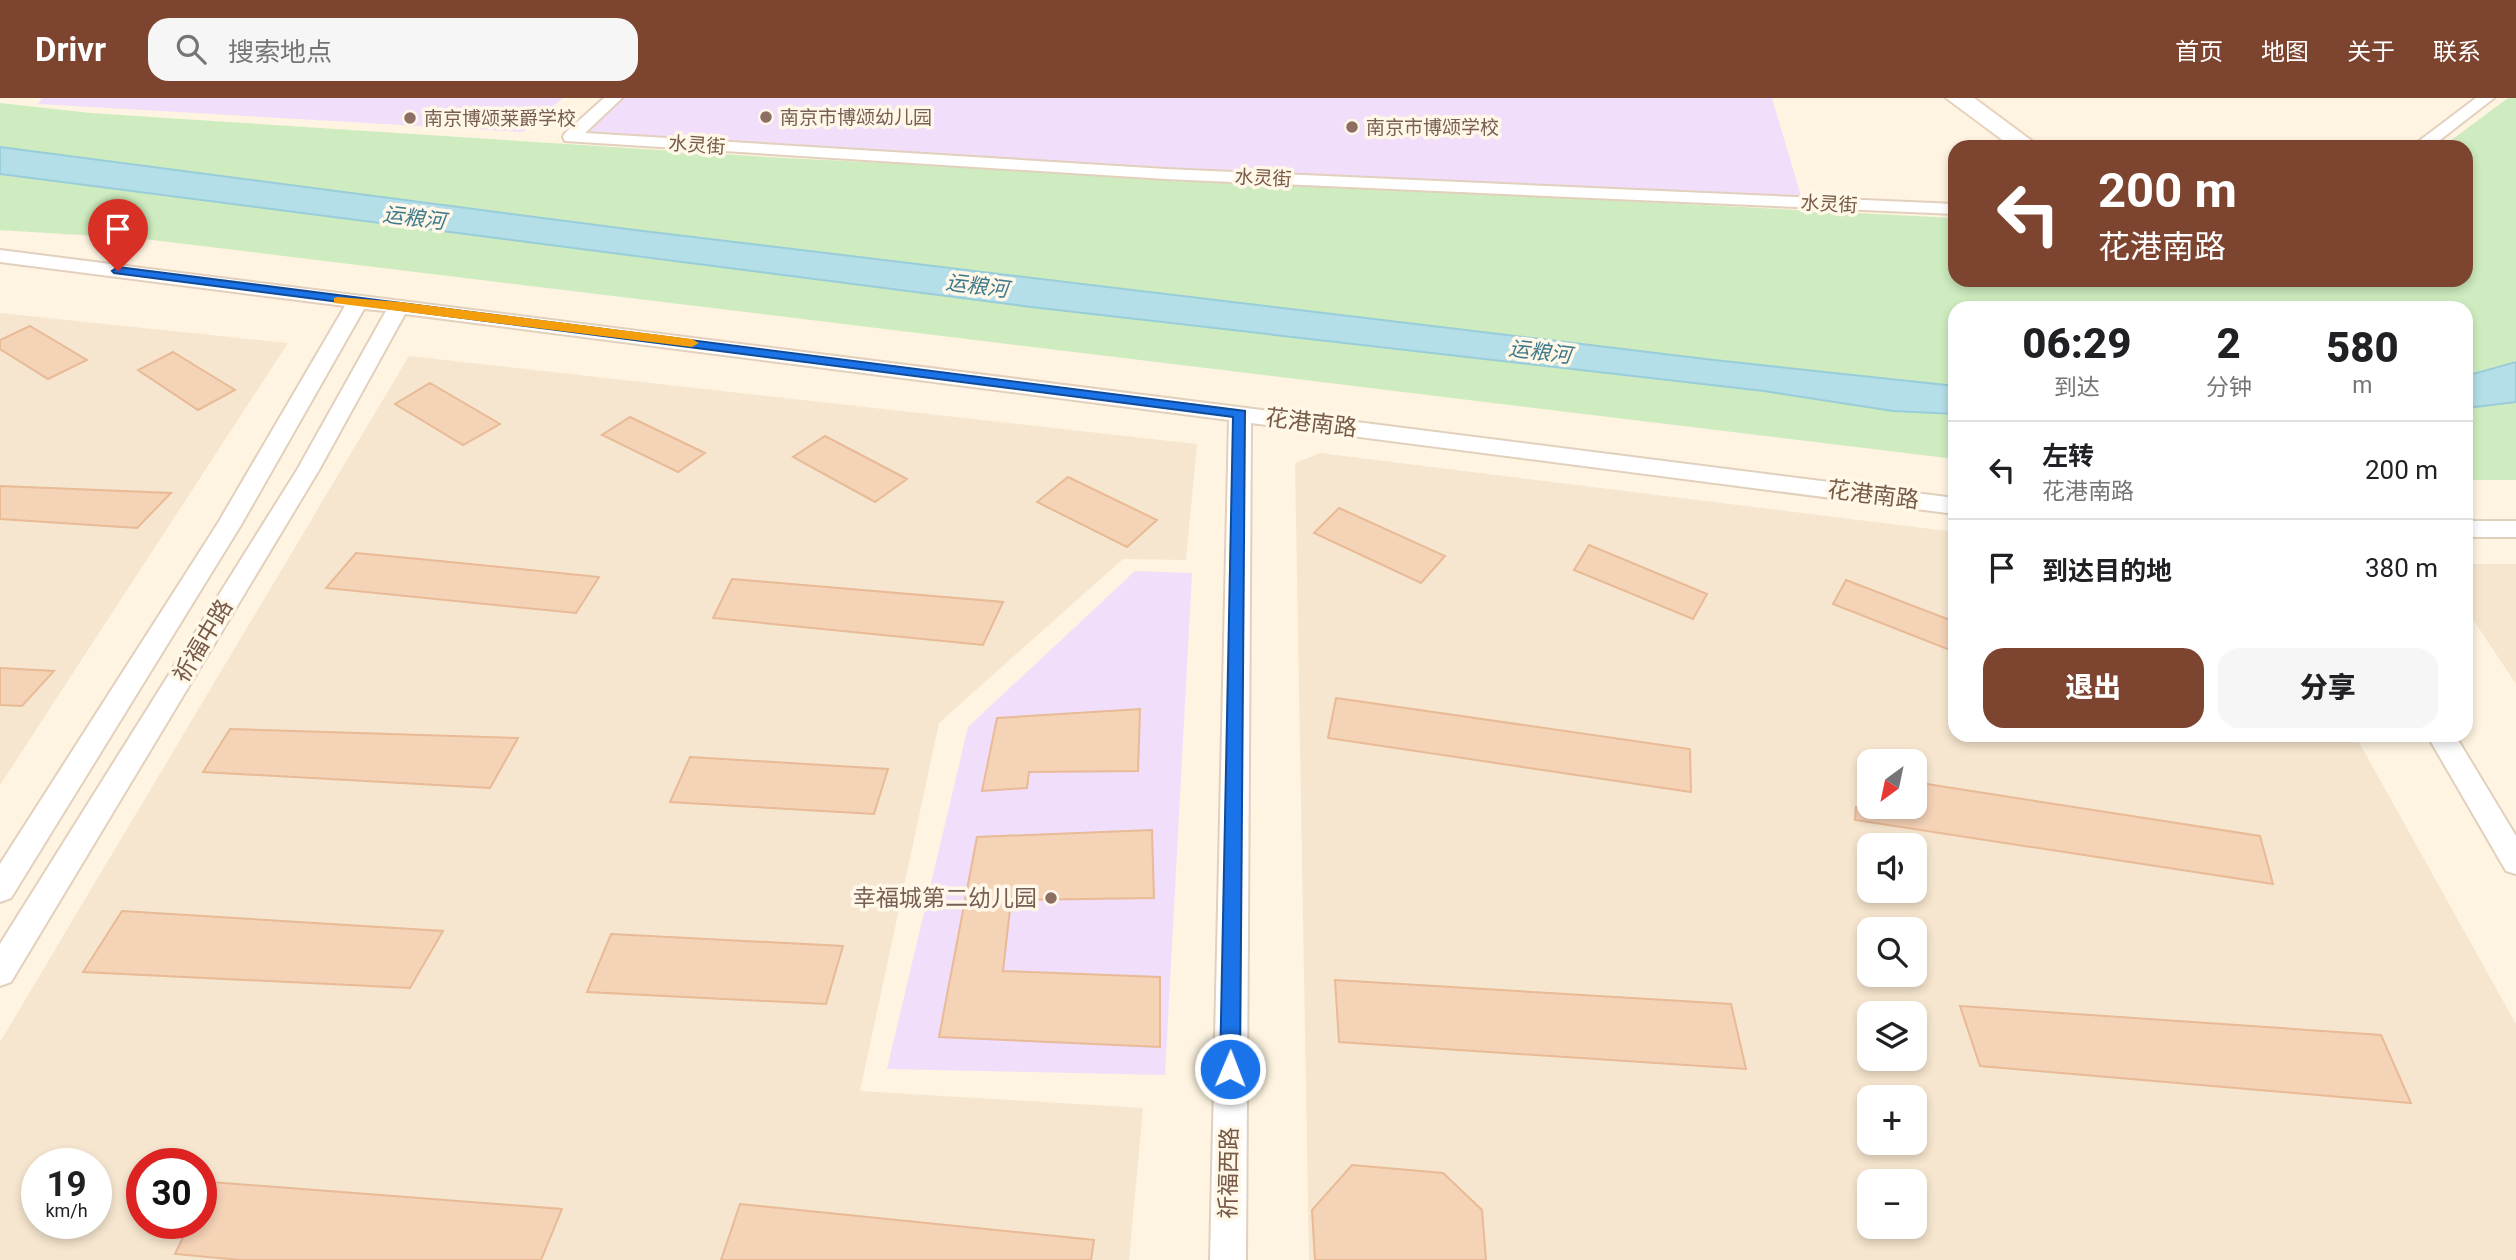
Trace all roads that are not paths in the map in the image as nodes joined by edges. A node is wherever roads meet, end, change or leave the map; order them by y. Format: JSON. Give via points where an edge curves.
{"nodes":[{"id":1,"x":614,"y":98,"type":"edge"},
{"id":2,"x":1936,"y":98,"type":"edge"},
{"id":3,"x":1958,"y":98,"type":"edge"},
{"id":4,"x":2486,"y":98,"type":"edge"},
{"id":5,"x":1996,"y":140,"type":"edge"},
{"id":6,"x":2018,"y":140,"type":"edge"},
{"id":7,"x":2429,"y":140,"type":"edge"},
{"id":8,"x":1948,"y":209,"type":"edge"},
{"id":9,"x":0,"y":257,"type":"edge"},
{"id":10,"x":357,"y":303,"type":"junction"},
{"id":11,"x":400,"y":305,"type":"junction"},
{"id":12,"x":1240,"y":414,"type":"junction"},
{"id":13,"x":1948,"y":505,"type":"edge"},
{"id":14,"x":2473,"y":529,"type":"edge"},
{"id":15,"x":2516,"y":529,"type":"edge"},
{"id":16,"x":2445,"y":742,"type":"edge"},
{"id":17,"x":2516,"y":862,"type":"edge"},
{"id":18,"x":0,"y":889,"type":"edge"},
{"id":19,"x":0,"y":972,"type":"edge"},
{"id":20,"x":1228,"y":1260,"type":"edge"}],
"edges":[{"from":1,"to":8,"type":"street","name":"水灵街","via":[[571,137],[1166,174]]},
{"from":2,"to":5,"type":"street"},
{"from":3,"to":6,"type":"street"},
{"from":4,"to":7,"type":"street"},
{"from":9,"to":10,"type":"street","name":"花港南路"},
{"from":10,"to":11,"type":"street","name":"花港南路"},
{"from":10,"to":18,"type":"street","name":"祈福中路","via":[[229,525]]},
{"from":11,"to":12,"type":"street","name":"花港南路"},
{"from":11,"to":19,"type":"street","name":"祈福中路","via":[[308,470]]},
{"from":12,"to":13,"type":"street","name":"花港南路"},
{"from":12,"to":20,"type":"street","name":"祈福西路"},
{"from":14,"to":15,"type":"street"},
{"from":16,"to":17,"type":"street"}]}
